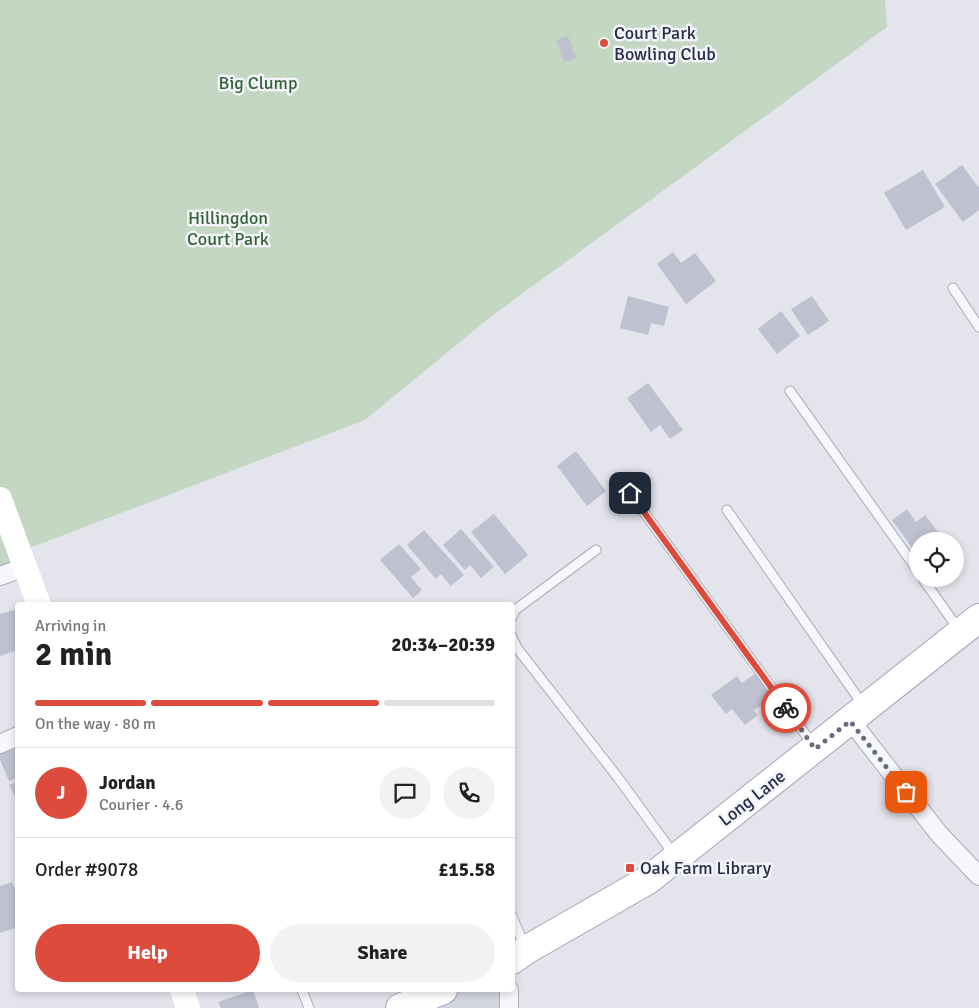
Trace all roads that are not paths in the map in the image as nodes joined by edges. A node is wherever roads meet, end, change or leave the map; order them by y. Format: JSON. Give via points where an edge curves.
{"nodes":[{"id":1,"x":953,"y":288,"type":"dead end"},
{"id":2,"x":979,"y":327,"type":"edge"},
{"id":3,"x":790,"y":391,"type":"dead end"},
{"id":4,"x":630,"y":493,"type":"dead end"},
{"id":5,"x":0,"y":500,"type":"edge"},
{"id":6,"x":727,"y":510,"type":"dead end"},
{"id":7,"x":596,"y":550,"type":"dead end"},
{"id":8,"x":909,"y":558,"type":"edge"},
{"id":9,"x":25,"y":567,"type":"junction"},
{"id":10,"x":0,"y":576,"type":"edge"},
{"id":11,"x":931,"y":587,"type":"edge"},
{"id":12,"x":38,"y":602,"type":"edge"},
{"id":13,"x":515,"y":610,"type":"edge"},
{"id":14,"x":970,"y":625,"type":"edge"},
{"id":15,"x":515,"y":644,"type":"edge"},
{"id":16,"x":858,"y":715,"type":"junction"},
{"id":17,"x":15,"y":737,"type":"edge"},
{"id":18,"x":0,"y":744,"type":"edge"},
{"id":19,"x":815,"y":749,"type":"junction"},
{"id":20,"x":676,"y":858,"type":"junction"},
{"id":21,"x":979,"y":876,"type":"edge"},
{"id":22,"x":515,"y":933,"type":"edge"},
{"id":23,"x":519,"y":955,"type":"edge"},
{"id":24,"x":183,"y":992,"type":"edge"},
{"id":25,"x":303,"y":992,"type":"edge"},
{"id":26,"x":437,"y":992,"type":"edge"},
{"id":27,"x":509,"y":992,"type":"edge"},
{"id":28,"x":188,"y":1008,"type":"edge"},
{"id":29,"x":309,"y":1008,"type":"edge"},
{"id":30,"x":400,"y":1008,"type":"edge"},
{"id":31,"x":509,"y":1008,"type":"edge"}],
"edges":[{"from":1,"to":2,"type":"lane"},
{"from":3,"to":8,"type":"lane"},
{"from":4,"to":19,"type":"lane"},
{"from":5,"to":9,"type":"street"},
{"from":6,"to":16,"type":"lane"},
{"from":7,"to":13,"type":"lane"},
{"from":9,"to":10,"type":"street"},
{"from":9,"to":12,"type":"street"},
{"from":11,"to":14,"type":"lane"},
{"from":14,"to":16,"type":"main road","name":"Long Lane"},
{"from":15,"to":20,"type":"lane"},
{"from":16,"to":19,"type":"main road","name":"Long Lane"},
{"from":16,"to":21,"type":"street","via":[[939,834]]},
{"from":17,"to":18,"type":"street"},
{"from":19,"to":20,"type":"main road","name":"Long Lane"},
{"from":20,"to":23,"type":"main road","name":"Long Lane","via":[[648,880]]},
{"from":22,"to":23,"type":"lane"},
{"from":24,"to":28,"type":"street"},
{"from":25,"to":29,"type":"lane"},
{"from":26,"to":30,"type":"main road"},
{"from":27,"to":31,"type":"street"}]}
